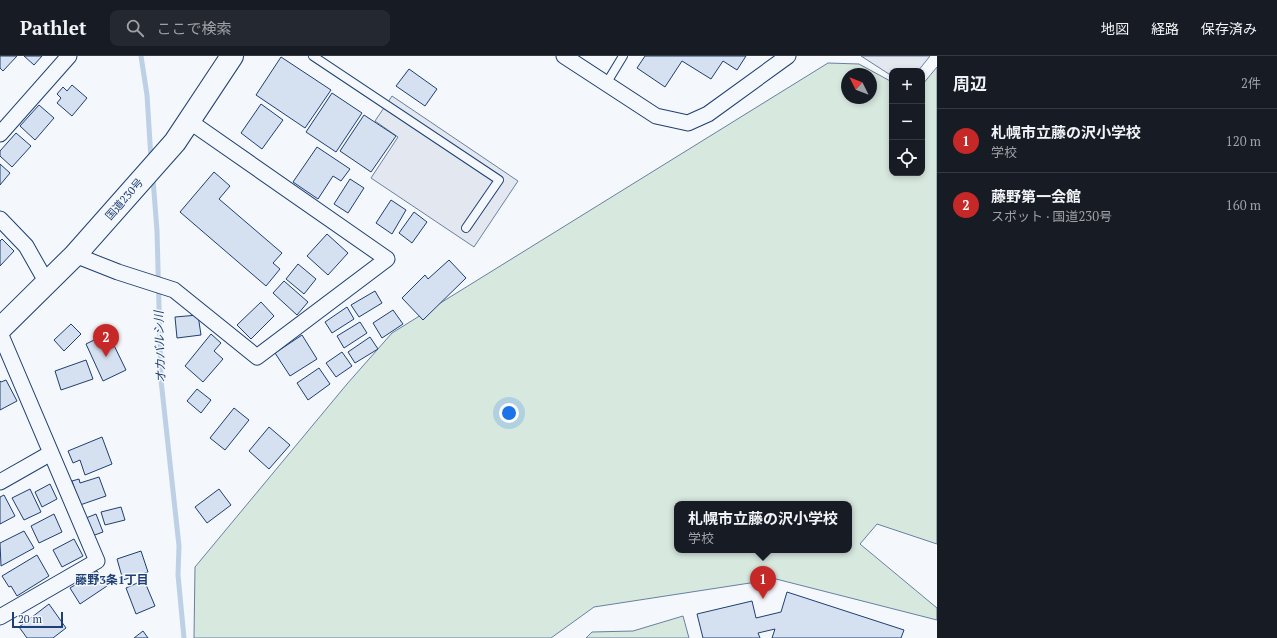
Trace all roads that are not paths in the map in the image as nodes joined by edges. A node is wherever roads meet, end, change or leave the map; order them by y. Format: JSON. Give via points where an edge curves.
{"nodes":[{"id":1,"x":69,"y":56,"type":"edge"},
{"id":2,"x":232,"y":56,"type":"edge"},
{"id":3,"x":313,"y":56,"type":"edge"},
{"id":4,"x":564,"y":56,"type":"edge"},
{"id":5,"x":624,"y":56,"type":"edge"},
{"id":6,"x":788,"y":56,"type":"edge"},
{"id":7,"x":606,"y":84,"type":"junction"},
{"id":8,"x":189,"y":121,"type":"junction"},
{"id":9,"x":0,"y":134,"type":"edge"},
{"id":10,"x":0,"y":219,"type":"edge"},
{"id":11,"x":466,"y":228,"type":"dead end"},
{"id":12,"x":75,"y":255,"type":"junction"},
{"id":13,"x":47,"y":283,"type":"junction"},
{"id":14,"x":0,"y":330,"type":"edge"},
{"id":15,"x":0,"y":333,"type":"edge"},
{"id":16,"x":51,"y":453,"type":"junction"},
{"id":17,"x":0,"y":482,"type":"edge"},
{"id":18,"x":0,"y":617,"type":"edge"}],
"edges":[{"from":1,"to":9,"type":"street"},
{"from":2,"to":8,"type":"highway","name":"国道230号"},
{"from":3,"to":11,"type":"lane","via":[[499,180]]},
{"from":4,"to":7,"type":"street"},
{"from":5,"to":7,"type":"lane"},
{"from":6,"to":7,"type":"street","via":[[708,114],[688,123],[656,116]]},
{"from":8,"to":12,"type":"highway","name":"国道230号","via":[[174,142]]},
{"from":8,"to":12,"type":"street","via":[[387,259],[257,358],[174,290]]},
{"from":10,"to":13,"type":"street","via":[[26,246]]},
{"from":12,"to":13,"type":"highway","name":"国道230号"},
{"from":13,"to":14,"type":"highway","name":"国道230号"},
{"from":15,"to":16,"type":"street"},
{"from":16,"to":17,"type":"street"},
{"from":16,"to":18,"type":"street","via":[[97,561]]}]}
